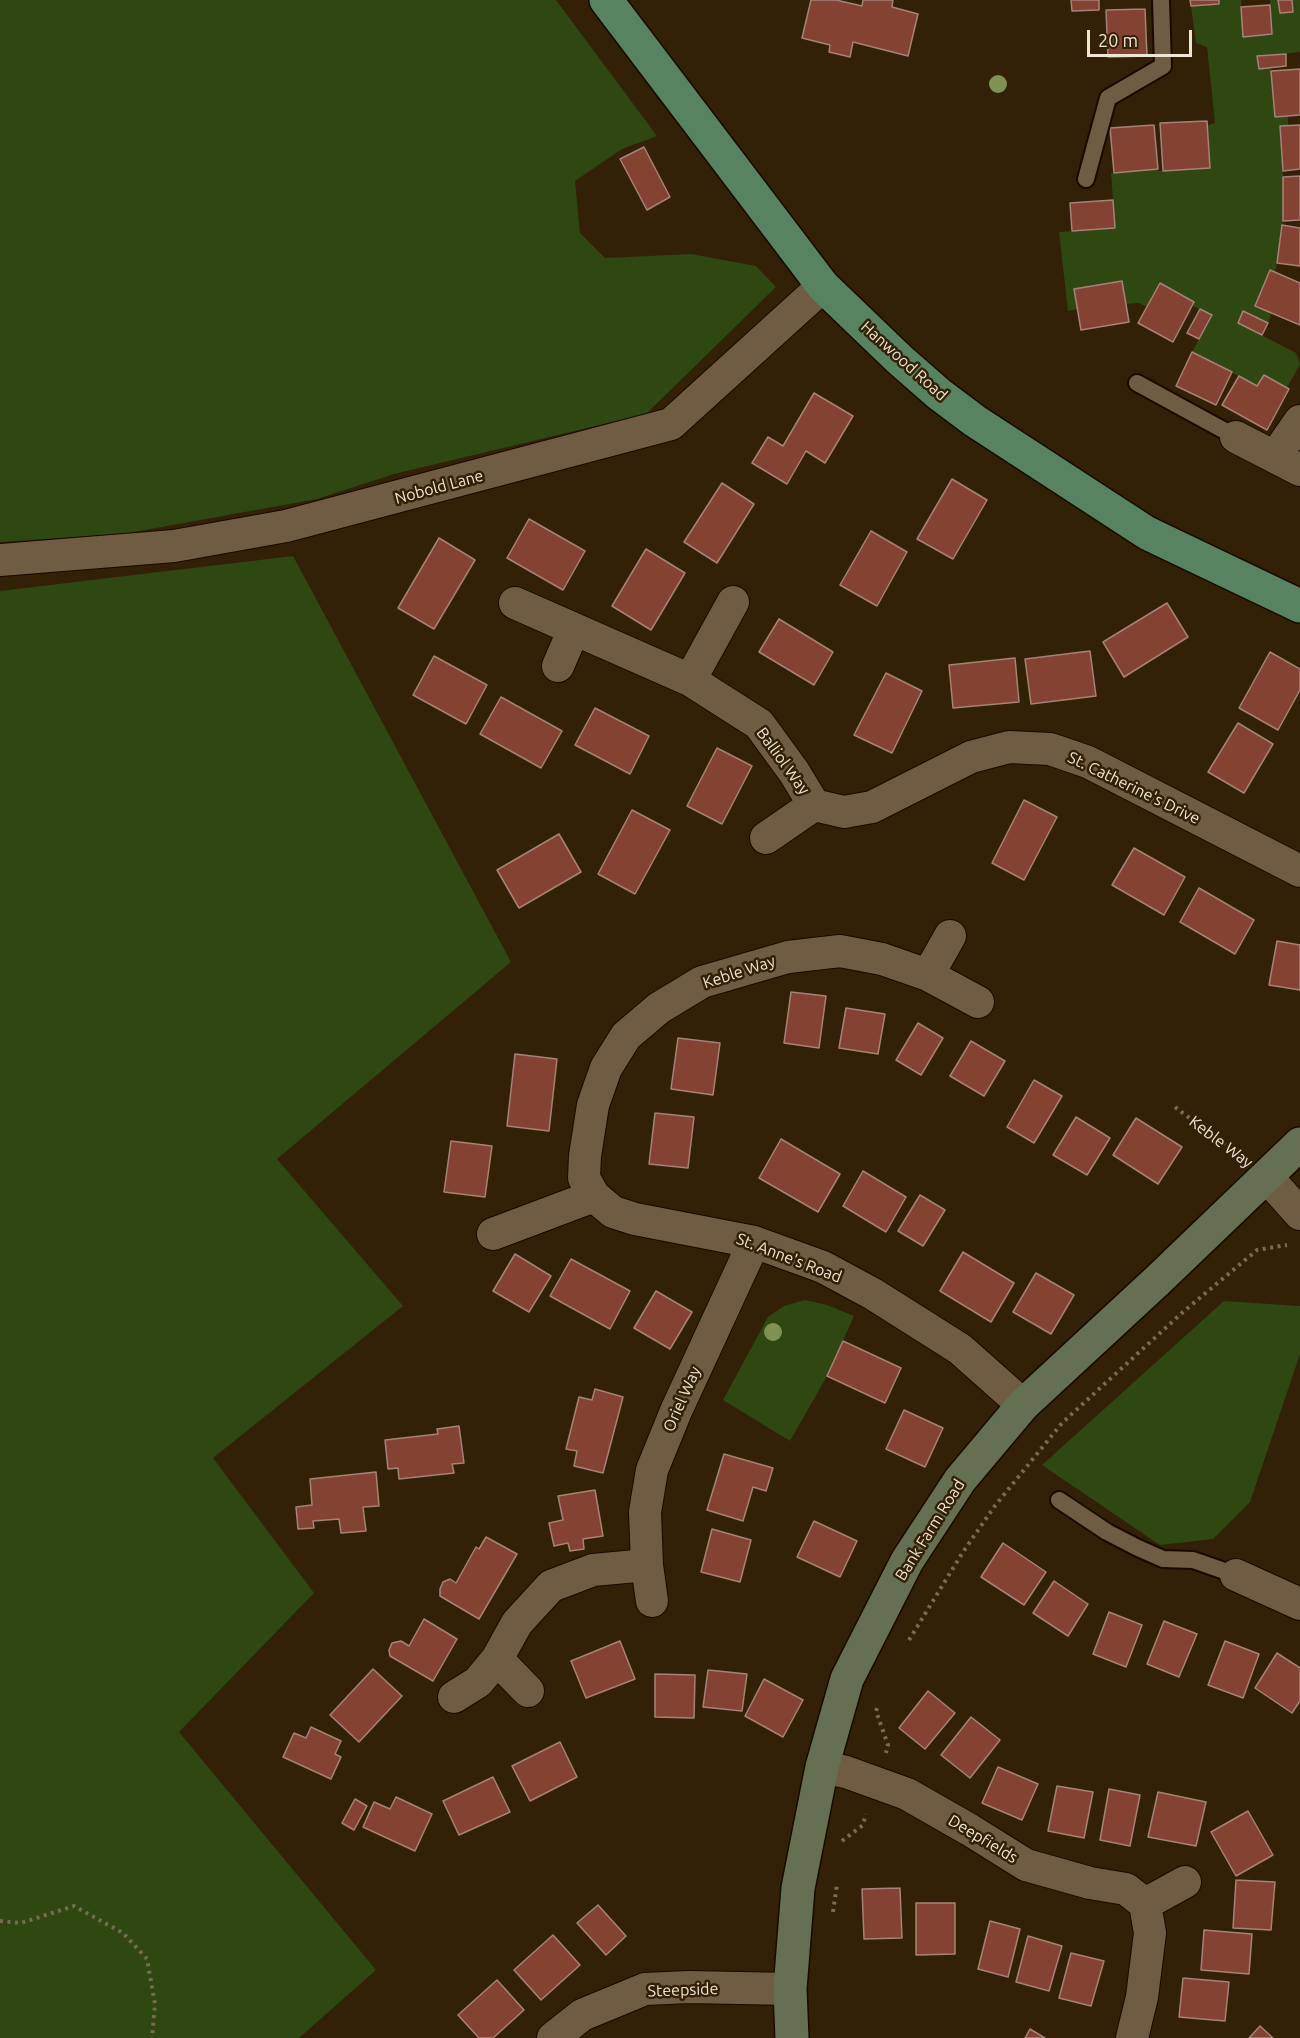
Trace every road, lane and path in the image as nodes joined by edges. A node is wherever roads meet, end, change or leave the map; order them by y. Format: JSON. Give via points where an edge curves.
{"nodes":[{"id":1,"x":606,"y":0,"type":"edge"},
{"id":2,"x":1161,"y":0,"type":"edge"},
{"id":3,"x":1086,"y":179,"type":"dead end"},
{"id":4,"x":823,"y":286,"type":"junction"},
{"id":5,"x":1137,"y":383,"type":"dead end"},
{"id":6,"x":1300,"y":421,"type":"edge"},
{"id":7,"x":1236,"y":437,"type":"joint"},
{"id":8,"x":1287,"y":464,"type":"edge"},
{"id":9,"x":0,"y":560,"type":"edge"},
{"id":10,"x":733,"y":602,"type":"dead end"},
{"id":11,"x":515,"y":603,"type":"dead end"},
{"id":12,"x":1300,"y":606,"type":"edge"},
{"id":13,"x":574,"y":629,"type":"junction"},
{"id":14,"x":558,"y":666,"type":"dead end"},
{"id":15,"x":690,"y":680,"type":"junction"},
{"id":16,"x":814,"y":805,"type":"junction"},
{"id":17,"x":766,"y":838,"type":"dead end"},
{"id":18,"x":1300,"y":871,"type":"edge"},
{"id":19,"x":950,"y":936,"type":"dead end"},
{"id":20,"x":928,"y":975,"type":"junction"},
{"id":21,"x":978,"y":1002,"type":"dead end"},
{"id":22,"x":1175,"y":1107,"type":"dead end"},
{"id":23,"x":1300,"y":1144,"type":"edge"},
{"id":24,"x":1267,"y":1177,"type":"junction"},
{"id":25,"x":594,"y":1196,"type":"junction"},
{"id":26,"x":1300,"y":1214,"type":"edge"},
{"id":27,"x":493,"y":1234,"type":"dead end"},
{"id":28,"x":754,"y":1242,"type":"junction"},
{"id":29,"x":1293,"y":1244,"type":"dead end"},
{"id":30,"x":1023,"y":1405,"type":"junction"},
{"id":31,"x":1059,"y":1500,"type":"dead end"},
{"id":32,"x":647,"y":1565,"type":"junction"},
{"id":33,"x":1236,"y":1575,"type":"joint"},
{"id":34,"x":652,"y":1601,"type":"dead end"},
{"id":35,"x":1300,"y":1604,"type":"edge"},
{"id":36,"x":907,"y":1642,"type":"dead end"},
{"id":37,"x":497,"y":1659,"type":"junction"},
{"id":38,"x":528,"y":1691,"type":"dead end"},
{"id":39,"x":454,"y":1697,"type":"dead end"},
{"id":40,"x":879,"y":1701,"type":"dead end"},
{"id":41,"x":883,"y":1762,"type":"dead end"},
{"id":42,"x":822,"y":1767,"type":"junction"},
{"id":43,"x":868,"y":1807,"type":"dead end"},
{"id":44,"x":842,"y":1842,"type":"dead end"},
{"id":45,"x":838,"y":1877,"type":"dead end"},
{"id":46,"x":1185,"y":1882,"type":"dead end"},
{"id":47,"x":1145,"y":1904,"type":"junction"},
{"id":48,"x":0,"y":1921,"type":"edge"},
{"id":49,"x":832,"y":1923,"type":"dead end"},
{"id":50,"x":790,"y":1989,"type":"junction"},
{"id":51,"x":152,"y":2038,"type":"edge"},
{"id":52,"x":553,"y":2038,"type":"edge"},
{"id":53,"x":792,"y":2038,"type":"edge"},
{"id":54,"x":1132,"y":2038,"type":"edge"}],
"edges":[{"from":1,"to":4,"type":"main road","name":"Hanwood Road"},
{"from":2,"to":3,"type":"lane","via":[[1163,66],[1108,98]]},
{"from":4,"to":9,"type":"street","name":"Nobold Lane","via":[[671,424],[286,526],[174,546]]},
{"from":4,"to":12,"type":"main road","name":"Hanwood Road","via":[[899,359],[975,421],[1147,533]]},
{"from":5,"to":7,"type":"lane"},
{"from":6,"to":8,"type":"street"},
{"from":7,"to":8,"type":"street"},
{"from":10,"to":15,"type":"street"},
{"from":11,"to":13,"type":"street","name":"Balliol Way"},
{"from":13,"to":14,"type":"street"},
{"from":13,"to":15,"type":"street","name":"Balliol Way"},
{"from":15,"to":16,"type":"street","name":"Balliol Way","via":[[759,724]]},
{"from":16,"to":17,"type":"street"},
{"from":16,"to":18,"type":"street","name":"St. Catherine's Drive","via":[[844,812],[872,807],[971,757],[1009,747],[1050,749],[1088,762]]},
{"from":19,"to":20,"type":"street"},
{"from":20,"to":21,"type":"street","name":"Keble Way"},
{"from":20,"to":25,"type":"street","name":"Keble Way","via":[[882,959],[840,951],[788,957],[702,982],[659,1008],[626,1036],[606,1068],[593,1105],[584,1178]]},
{"from":22,"to":24,"type":"path","name":"Keble Way"},
{"from":23,"to":24,"type":"street","name":"Bank Farm Road"},
{"from":24,"to":26,"type":"street"},
{"from":24,"to":30,"type":"street","name":"Bank Farm Road"},
{"from":25,"to":27,"type":"street"},
{"from":25,"to":28,"type":"street","name":"St. Anne's Road","via":[[613,1212],[635,1219]]},
{"from":28,"to":30,"type":"street","name":"St. Anne's Road","via":[[823,1267],[873,1294],[960,1349]]},
{"from":28,"to":32,"type":"street","name":"Oriel Way","via":[[652,1470],[645,1512]]},
{"from":29,"to":36,"type":"path","via":[[1257,1250],[1062,1423],[994,1507]]},
{"from":30,"to":42,"type":"street","name":"Bank Farm Road","via":[[960,1480],[907,1562],[847,1678]]},
{"from":31,"to":33,"type":"lane","via":[[1107,1532],[1163,1559],[1193,1560]]},
{"from":32,"to":34,"type":"street","name":"Oriel Way"},
{"from":32,"to":37,"type":"street","via":[[593,1570],[551,1586],[517,1623]]},
{"from":33,"to":35,"type":"street"},
{"from":37,"to":38,"type":"street"},
{"from":37,"to":39,"type":"street","via":[[478,1682]]},
{"from":40,"to":41,"type":"path","via":[[876,1711],[888,1745]]},
{"from":42,"to":47,"type":"street","name":"Deepfields","via":[[907,1794],[1026,1865],[1126,1889]]},
{"from":42,"to":50,"type":"street","name":"Bank Farm Road","via":[[798,1888]]},
{"from":43,"to":44,"type":"path","via":[[863,1825]]},
{"from":45,"to":49,"type":"path"},
{"from":46,"to":47,"type":"street"},
{"from":47,"to":54,"type":"street","via":[[1150,1933]]},
{"from":48,"to":51,"type":"path","via":[[21,1923],[74,1906],[123,1933],[147,1959],[155,2004]]},
{"from":50,"to":52,"type":"street","name":"Steepside","via":[[645,1989],[582,2015]]},
{"from":50,"to":53,"type":"street","name":"Bank Farm Road"}]}
